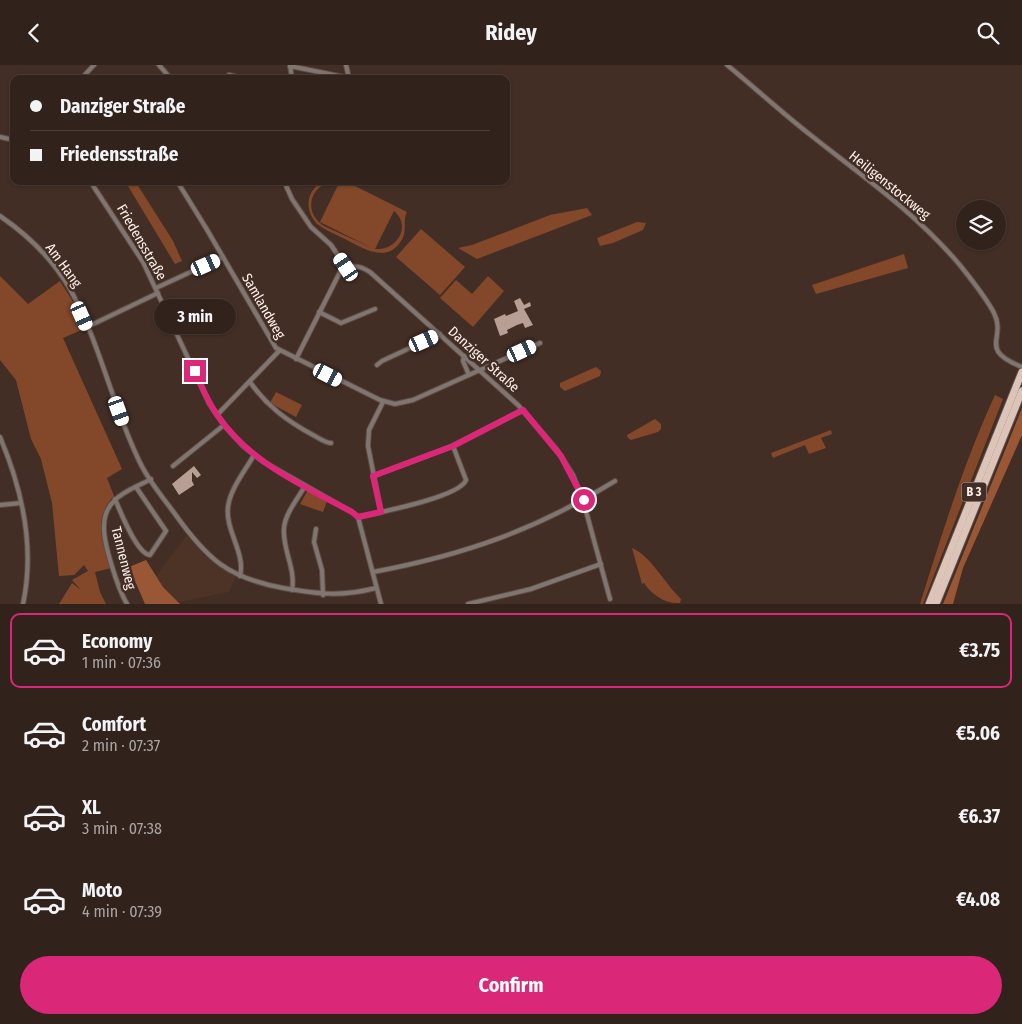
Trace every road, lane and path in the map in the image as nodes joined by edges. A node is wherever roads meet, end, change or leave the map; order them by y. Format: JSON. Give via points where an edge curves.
{"nodes":[{"id":1,"x":94,"y":65,"type":"edge"},
{"id":2,"x":160,"y":65,"type":"edge"},
{"id":3,"x":290,"y":65,"type":"edge"},
{"id":4,"x":727,"y":65,"type":"edge"},
{"id":5,"x":85,"y":75,"type":"edge"},
{"id":6,"x":169,"y":75,"type":"edge"},
{"id":7,"x":335,"y":75,"type":"edge"},
{"id":8,"x":93,"y":185,"type":"edge"},
{"id":9,"x":179,"y":185,"type":"edge"},
{"id":10,"x":286,"y":185,"type":"edge"},
{"id":11,"x":0,"y":216,"type":"edge"},
{"id":12,"x":223,"y":257,"type":"junction"},
{"id":13,"x":346,"y":267,"type":"junction"},
{"id":14,"x":156,"y":288,"type":"junction"},
{"id":15,"x":158,"y":293,"type":"junction"},
{"id":16,"x":375,"y":309,"type":"dead end"},
{"id":17,"x":319,"y":312,"type":"junction"},
{"id":18,"x":87,"y":327,"type":"junction"},
{"id":19,"x":440,"y":334,"type":"junction"},
{"id":20,"x":540,"y":343,"type":"dead end"},
{"id":21,"x":279,"y":351,"type":"junction"},
{"id":22,"x":464,"y":356,"type":"junction"},
{"id":23,"x":296,"y":359,"type":"junction"},
{"id":24,"x":377,"y":365,"type":"dead end"},
{"id":25,"x":1022,"y":367,"type":"edge"},
{"id":26,"x":480,"y":370,"type":"junction"},
{"id":27,"x":1022,"y":372,"type":"edge"},
{"id":28,"x":469,"y":375,"type":"junction"},
{"id":29,"x":250,"y":382,"type":"junction"},
{"id":30,"x":1022,"y":391,"type":"edge"},
{"id":31,"x":383,"y":402,"type":"junction"},
{"id":32,"x":523,"y":410,"type":"junction"},
{"id":33,"x":217,"y":415,"type":"junction"},
{"id":34,"x":224,"y":425,"type":"junction"},
{"id":35,"x":0,"y":437,"type":"edge"},
{"id":36,"x":331,"y":443,"type":"dead end"},
{"id":37,"x":453,"y":446,"type":"junction"},
{"id":38,"x":254,"y":455,"type":"junction"},
{"id":39,"x":173,"y":466,"type":"dead end"},
{"id":40,"x":373,"y":476,"type":"junction"},
{"id":41,"x":151,"y":479,"type":"junction"},
{"id":42,"x":615,"y":481,"type":"dead end"},
{"id":43,"x":305,"y":486,"type":"junction"},
{"id":44,"x":136,"y":487,"type":"junction"},
{"id":45,"x":115,"y":499,"type":"junction"},
{"id":46,"x":584,"y":500,"type":"junction"},
{"id":47,"x":21,"y":503,"type":"junction"},
{"id":48,"x":0,"y":505,"type":"edge"},
{"id":49,"x":381,"y":512,"type":"junction"},
{"id":50,"x":358,"y":517,"type":"junction"},
{"id":51,"x":316,"y":529,"type":"dead end"},
{"id":52,"x":601,"y":564,"type":"junction"},
{"id":53,"x":373,"y":572,"type":"junction"},
{"id":54,"x":240,"y":576,"type":"junction"},
{"id":55,"x":376,"y":588,"type":"junction"},
{"id":56,"x":292,"y":590,"type":"junction"},
{"id":57,"x":323,"y":595,"type":"junction"},
{"id":58,"x":610,"y":599,"type":"dead end"},
{"id":59,"x":23,"y":604,"type":"edge"},
{"id":60,"x":126,"y":604,"type":"edge"},
{"id":61,"x":381,"y":604,"type":"edge"},
{"id":62,"x":468,"y":604,"type":"edge"},
{"id":63,"x":929,"y":604,"type":"edge"},
{"id":64,"x":936,"y":604,"type":"edge"}],
"edges":[{"from":1,"to":5,"type":"street"},
{"from":2,"to":6,"type":"street"},
{"from":3,"to":7,"type":"street"},
{"from":4,"to":25,"type":"street","name":"Heiligenstockweg","via":[[807,133],[911,213],[968,276],[994,313],[997,348],[1002,358]]},
{"from":8,"to":14,"type":"street","name":"Friedensstraße","via":[[129,239]]},
{"from":9,"to":12,"type":"street","name":"Samlandweg"},
{"from":10,"to":13,"type":"street","via":[[314,231],[327,241]]},
{"from":11,"to":18,"type":"street","name":"Am Hang","via":[[30,239],[53,264],[71,291]]},
{"from":12,"to":14,"type":"street"},
{"from":12,"to":21,"type":"street","name":"Samlandweg","via":[[270,341]]},
{"from":13,"to":17,"type":"street","via":[[336,277]]},
{"from":13,"to":19,"type":"street","name":"Danziger Straße","via":[[360,266],[370,272]]},
{"from":14,"to":15,"type":"street","name":"Friedensstraße"},
{"from":15,"to":18,"type":"street"},
{"from":15,"to":33,"type":"street","name":"Friedensstraße"},
{"from":16,"to":17,"type":"street","via":[[341,323]]},
{"from":17,"to":23,"type":"street"},
{"from":18,"to":41,"type":"street","name":"Am Hang","via":[[135,453]]},
{"from":19,"to":22,"type":"street","name":"Danziger Straße"},
{"from":19,"to":24,"type":"street"},
{"from":20,"to":26,"type":"street","name":"Samlandweg"},
{"from":21,"to":23,"type":"street","name":"Samlandweg"},
{"from":21,"to":29,"type":"street"},
{"from":22,"to":26,"type":"street","name":"Danziger Straße"},
{"from":22,"to":28,"type":"street"},
{"from":23,"to":31,"type":"street","name":"Samlandweg"},
{"from":26,"to":28,"type":"street","name":"Samlandweg"},
{"from":26,"to":32,"type":"street","name":"Danziger Straße"},
{"from":27,"to":63,"type":"highway","number":"B 3"},
{"from":28,"to":31,"type":"street","name":"Samlandweg","via":[[408,402]]},
{"from":29,"to":33,"type":"street"},
{"from":29,"to":36,"type":"street","via":[[277,412]]},
{"from":30,"to":64,"type":"highway","number":"B 3"},
{"from":31,"to":40,"type":"street","via":[[369,434],[368,452]]},
{"from":32,"to":37,"type":"street"},
{"from":32,"to":46,"type":"street","name":"Danziger Straße","via":[[561,456]]},
{"from":33,"to":34,"type":"street","name":"Friedensstraße"},
{"from":34,"to":38,"type":"street","name":"Friedensstraße"},
{"from":34,"to":39,"type":"street"},
{"from":35,"to":47,"type":"street"},
{"from":37,"to":40,"type":"street"},
{"from":37,"to":49,"type":"street","via":[[465,477],[464,485],[433,498]]},
{"from":38,"to":43,"type":"street","name":"Friedensstraße"},
{"from":38,"to":54,"type":"street","via":[[228,506],[228,519],[241,567]]},
{"from":40,"to":49,"type":"street"},
{"from":41,"to":44,"type":"street"},
{"from":41,"to":54,"type":"street","name":"Am Hang","via":[[198,546],[215,562]]},
{"from":42,"to":46,"type":"street"},
{"from":43,"to":50,"type":"street","name":"Friedensstraße"},
{"from":43,"to":56,"type":"street","via":[[284,526],[293,571]]},
{"from":44,"to":45,"type":"street"},
{"from":44,"to":45,"type":"street","via":[[166,531],[150,555],[145,553],[129,529]]},
{"from":45,"to":60,"type":"street","name":"Tannenweg","via":[[106,514],[104,532],[118,587]]},
{"from":46,"to":52,"type":"street","name":"Danziger Straße"},
{"from":46,"to":53,"type":"street","via":[[526,529],[488,543],[430,561]]},
{"from":47,"to":48,"type":"street"},
{"from":47,"to":59,"type":"street","via":[[28,557]]},
{"from":49,"to":50,"type":"street"},
{"from":50,"to":53,"type":"street"},
{"from":51,"to":57,"type":"street","via":[[314,542],[322,570]]},
{"from":52,"to":58,"type":"street","name":"Danziger Straße"},
{"from":52,"to":62,"type":"street","via":[[531,589]]},
{"from":53,"to":55,"type":"street"},
{"from":54,"to":56,"type":"street","name":"Am Hang"},
{"from":55,"to":57,"type":"street","name":"Am Hang"},
{"from":55,"to":61,"type":"street"},
{"from":56,"to":57,"type":"street","name":"Am Hang"}]}
